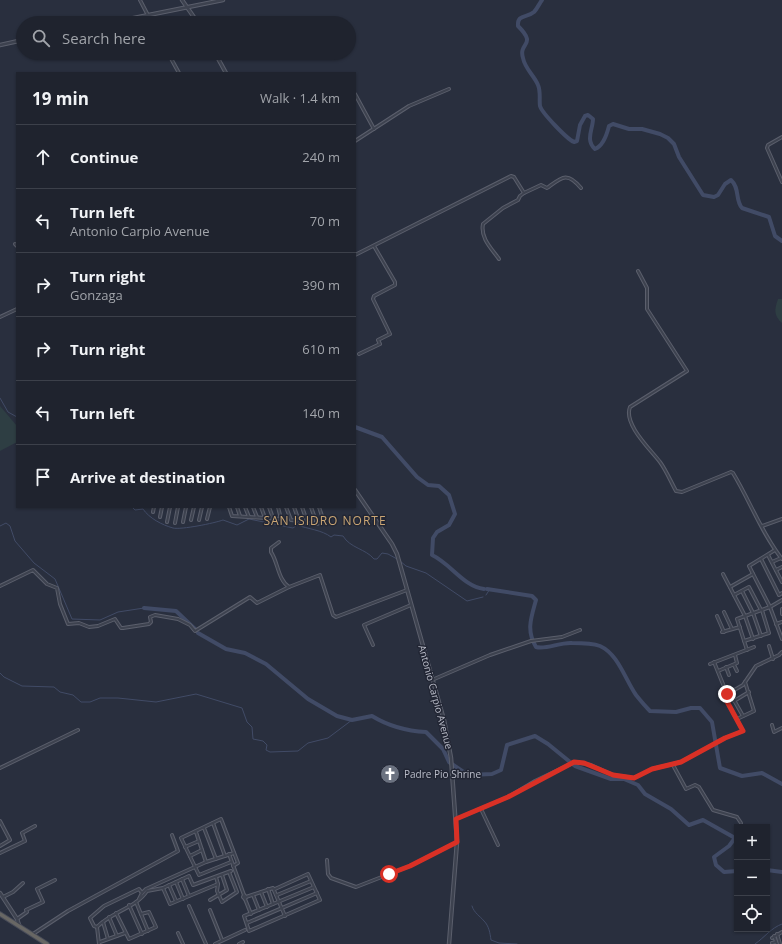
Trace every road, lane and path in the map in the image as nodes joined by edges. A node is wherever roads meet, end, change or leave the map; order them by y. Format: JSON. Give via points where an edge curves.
{"nodes":[{"id":1,"x":140,"y":0,"type":"edge"},
{"id":2,"x":182,"y":0,"type":"edge"},
{"id":3,"x":223,"y":0,"type":"edge"},
{"id":4,"x":187,"y":7,"type":"junction"},
{"id":5,"x":148,"y":15,"type":"junction"},
{"id":6,"x":143,"y":16,"type":"edge"},
{"id":7,"x":193,"y":16,"type":"edge"},
{"id":8,"x":16,"y":42,"type":"edge"},
{"id":9,"x":0,"y":45,"type":"edge"},
{"id":10,"x":172,"y":60,"type":"edge"},
{"id":11,"x":219,"y":60,"type":"edge"},
{"id":12,"x":178,"y":72,"type":"edge"},
{"id":13,"x":225,"y":72,"type":"edge"},
{"id":14,"x":448,"y":88,"type":"dead end"},
{"id":15,"x":356,"y":96,"type":"edge"},
{"id":16,"x":374,"y":129,"type":"junction"},
{"id":17,"x":782,"y":137,"type":"edge"},
{"id":18,"x":356,"y":140,"type":"edge"},
{"id":19,"x":782,"y":182,"type":"edge"},
{"id":20,"x":581,"y":188,"type":"dead end"},
{"id":21,"x":524,"y":193,"type":"junction"},
{"id":22,"x":374,"y":246,"type":"junction"},
{"id":23,"x":356,"y":255,"type":"edge"},
{"id":24,"x":499,"y":259,"type":"dead end"},
{"id":25,"x":638,"y":271,"type":"dead end"},
{"id":26,"x":16,"y":309,"type":"edge"},
{"id":27,"x":0,"y":317,"type":"edge"},
{"id":28,"x":358,"y":354,"type":"dead end"},
{"id":29,"x":356,"y":491,"type":"edge"},
{"id":30,"x":154,"y":508,"type":"edge"},
{"id":31,"x":162,"y":508,"type":"edge"},
{"id":32,"x":170,"y":508,"type":"edge"},
{"id":33,"x":178,"y":508,"type":"edge"},
{"id":34,"x":186,"y":508,"type":"edge"},
{"id":35,"x":194,"y":508,"type":"edge"},
{"id":36,"x":202,"y":508,"type":"edge"},
{"id":37,"x":210,"y":508,"type":"edge"},
{"id":38,"x":229,"y":508,"type":"edge"},
{"id":39,"x":237,"y":508,"type":"edge"},
{"id":40,"x":245,"y":508,"type":"edge"},
{"id":41,"x":253,"y":508,"type":"edge"},
{"id":42,"x":261,"y":508,"type":"edge"},
{"id":43,"x":269,"y":508,"type":"edge"},
{"id":44,"x":278,"y":508,"type":"edge"},
{"id":45,"x":286,"y":508,"type":"edge"},
{"id":46,"x":294,"y":508,"type":"edge"},
{"id":47,"x":302,"y":508,"type":"edge"},
{"id":48,"x":311,"y":508,"type":"edge"},
{"id":49,"x":319,"y":508,"type":"edge"},
{"id":50,"x":153,"y":512,"type":"dead end"},
{"id":51,"x":240,"y":516,"type":"junction"},
{"id":52,"x":160,"y":517,"type":"dead end"},
{"id":53,"x":249,"y":517,"type":"junction"},
{"id":54,"x":257,"y":517,"type":"junction"},
{"id":55,"x":265,"y":518,"type":"junction"},
{"id":56,"x":273,"y":518,"type":"junction"},
{"id":57,"x":207,"y":519,"type":"dead end"},
{"id":58,"x":782,"y":519,"type":"edge"},
{"id":59,"x":191,"y":520,"type":"dead end"},
{"id":60,"x":199,"y":520,"type":"dead end"},
{"id":61,"x":298,"y":520,"type":"junction"},
{"id":62,"x":167,"y":522,"type":"dead end"},
{"id":63,"x":183,"y":522,"type":"dead end"},
{"id":64,"x":175,"y":523,"type":"dead end"},
{"id":65,"x":308,"y":524,"type":"junction"},
{"id":66,"x":317,"y":524,"type":"junction"},
{"id":67,"x":762,"y":526,"type":"junction"},
{"id":68,"x":279,"y":542,"type":"dead end"},
{"id":69,"x":776,"y":550,"type":"junction"},
{"id":70,"x":768,"y":555,"type":"junction"},
{"id":71,"x":781,"y":558,"type":"edge"},
{"id":72,"x":761,"y":560,"type":"junction"},
{"id":73,"x":772,"y":562,"type":"junction"},
{"id":74,"x":782,"y":567,"type":"edge"},
{"id":75,"x":776,"y":570,"type":"junction"},
{"id":76,"x":723,"y":574,"type":"dead end"},
{"id":77,"x":753,"y":574,"type":"junction"},
{"id":78,"x":781,"y":577,"type":"edge"},
{"id":79,"x":782,"y":582,"type":"edge"},
{"id":80,"x":0,"y":586,"type":"edge"},
{"id":81,"x":289,"y":587,"type":"junction"},
{"id":82,"x":730,"y":587,"type":"junction"},
{"id":83,"x":407,"y":590,"type":"junction"},
{"id":84,"x":742,"y":591,"type":"junction"},
{"id":85,"x":782,"y":593,"type":"edge"},
{"id":86,"x":734,"y":595,"type":"junction"},
{"id":87,"x":782,"y":600,"type":"edge"},
{"id":88,"x":411,"y":605,"type":"junction"},
{"id":89,"x":770,"y":607,"type":"junction"},
{"id":90,"x":782,"y":609,"type":"edge"},
{"id":91,"x":761,"y":610,"type":"junction"},
{"id":92,"x":724,"y":612,"type":"dead end"},
{"id":93,"x":753,"y":613,"type":"junction"},
{"id":94,"x":782,"y":614,"type":"edge"},
{"id":95,"x":717,"y":616,"type":"dead end"},
{"id":96,"x":745,"y":616,"type":"junction"},
{"id":97,"x":782,"y":622,"type":"edge"},
{"id":98,"x":776,"y":624,"type":"junction"},
{"id":99,"x":740,"y":626,"type":"junction"},
{"id":100,"x":732,"y":629,"type":"junction"},
{"id":101,"x":580,"y":630,"type":"dead end"},
{"id":102,"x":760,"y":636,"type":"junction"},
{"id":103,"x":752,"y":639,"type":"junction"},
{"id":104,"x":782,"y":639,"type":"edge"},
{"id":105,"x":744,"y":641,"type":"junction"},
{"id":106,"x":373,"y":645,"type":"dead end"},
{"id":107,"x":769,"y":646,"type":"dead end"},
{"id":108,"x":754,"y":647,"type":"dead end"},
{"id":109,"x":747,"y":650,"type":"junction"},
{"id":110,"x":782,"y":652,"type":"edge"},
{"id":111,"x":735,"y":655,"type":"junction"},
{"id":112,"x":773,"y":658,"type":"junction"},
{"id":113,"x":714,"y":662,"type":"junction"},
{"id":114,"x":710,"y":664,"type":"dead end"},
{"id":115,"x":734,"y":664,"type":"junction"},
{"id":116,"x":726,"y":667,"type":"junction"},
{"id":117,"x":718,"y":671,"type":"junction"},
{"id":118,"x":737,"y":671,"type":"dead end"},
{"id":119,"x":729,"y":674,"type":"dead end"},
{"id":120,"x":432,"y":680,"type":"junction"},
{"id":121,"x":745,"y":682,"type":"junction"},
{"id":122,"x":748,"y":692,"type":"junction"},
{"id":123,"x":729,"y":694,"type":"junction"},
{"id":124,"x":734,"y":701,"type":"junction"},
{"id":125,"x":743,"y":716,"type":"junction"},
{"id":126,"x":737,"y":720,"type":"junction"},
{"id":127,"x":772,"y":725,"type":"dead end"},
{"id":128,"x":782,"y":728,"type":"edge"},
{"id":129,"x":78,"y":730,"type":"dead end"},
{"id":130,"x":673,"y":765,"type":"junction"},
{"id":131,"x":0,"y":768,"type":"edge"},
{"id":132,"x":481,"y":809,"type":"junction"},
{"id":133,"x":456,"y":819,"type":"junction"},
{"id":134,"x":0,"y":821,"type":"edge"},
{"id":135,"x":741,"y":823,"type":"dead end"},
{"id":136,"x":213,"y":824,"type":"junction"},
{"id":137,"x":35,"y":826,"type":"dead end"},
{"id":138,"x":204,"y":828,"type":"junction"},
{"id":139,"x":196,"y":832,"type":"junction"},
{"id":140,"x":172,"y":836,"type":"dead end"},
{"id":141,"x":199,"y":841,"type":"junction"},
{"id":142,"x":457,"y":842,"type":"junction"},
{"id":143,"x":498,"y":845,"type":"dead end"},
{"id":144,"x":0,"y":846,"type":"edge"},
{"id":145,"x":185,"y":847,"type":"junction"},
{"id":146,"x":202,"y":850,"type":"junction"},
{"id":147,"x":0,"y":853,"type":"edge"},
{"id":148,"x":234,"y":853,"type":"junction"},
{"id":149,"x":229,"y":854,"type":"junction"},
{"id":150,"x":190,"y":856,"type":"junction"},
{"id":151,"x":225,"y":856,"type":"junction"},
{"id":152,"x":216,"y":859,"type":"junction"},
{"id":153,"x":327,"y":860,"type":"dead end"},
{"id":154,"x":206,"y":862,"type":"junction"},
{"id":155,"x":231,"y":862,"type":"junction"},
{"id":156,"x":233,"y":866,"type":"junction"},
{"id":157,"x":196,"y":867,"type":"junction"},
{"id":158,"x":222,"y":874,"type":"junction"},
{"id":159,"x":216,"y":877,"type":"junction"},
{"id":160,"x":182,"y":879,"type":"junction"},
{"id":161,"x":55,"y":880,"type":"dead end"},
{"id":162,"x":311,"y":881,"type":"junction"},
{"id":163,"x":176,"y":882,"type":"junction"},
{"id":164,"x":24,"y":883,"type":"dead end"},
{"id":165,"x":218,"y":884,"type":"junction"},
{"id":166,"x":169,"y":885,"type":"junction"},
{"id":167,"x":314,"y":887,"type":"junction"},
{"id":168,"x":163,"y":888,"type":"junction"},
{"id":169,"x":268,"y":889,"type":"junction"},
{"id":170,"x":275,"y":889,"type":"junction"},
{"id":171,"x":142,"y":892,"type":"junction"},
{"id":172,"x":261,"y":892,"type":"junction"},
{"id":173,"x":0,"y":893,"type":"edge"},
{"id":174,"x":317,"y":893,"type":"junction"},
{"id":175,"x":253,"y":895,"type":"junction"},
{"id":176,"x":277,"y":895,"type":"junction"},
{"id":177,"x":189,"y":896,"type":"junction"},
{"id":178,"x":220,"y":896,"type":"junction"},
{"id":179,"x":245,"y":897,"type":"junction"},
{"id":180,"x":3,"y":898,"type":"junction"},
{"id":181,"x":182,"y":898,"type":"junction"},
{"id":182,"x":210,"y":900,"type":"dead end"},
{"id":183,"x":137,"y":901,"type":"junction"},
{"id":184,"x":176,"y":901,"type":"junction"},
{"id":185,"x":280,"y":902,"type":"junction"},
{"id":186,"x":273,"y":904,"type":"junction"},
{"id":187,"x":129,"y":905,"type":"junction"},
{"id":188,"x":189,"y":906,"type":"dead end"},
{"id":189,"x":267,"y":907,"type":"junction"},
{"id":190,"x":282,"y":909,"type":"junction"},
{"id":191,"x":210,"y":910,"type":"dead end"},
{"id":192,"x":259,"y":910,"type":"junction"},
{"id":193,"x":116,"y":913,"type":"junction"},
{"id":194,"x":0,"y":914,"type":"edge"},
{"id":195,"x":141,"y":914,"type":"junction"},
{"id":196,"x":251,"y":914,"type":"junction"},
{"id":197,"x":285,"y":916,"type":"junction"},
{"id":198,"x":109,"y":917,"type":"junction"},
{"id":199,"x":17,"y":919,"type":"junction"},
{"id":200,"x":103,"y":922,"type":"junction"},
{"id":201,"x":247,"y":923,"type":"junction"},
{"id":202,"x":18,"y":925,"type":"junction"},
{"id":203,"x":97,"y":927,"type":"junction"},
{"id":204,"x":245,"y":930,"type":"dead end"},
{"id":205,"x":148,"y":931,"type":"junction"},
{"id":206,"x":782,"y":932,"type":"edge"},
{"id":207,"x":124,"y":933,"type":"junction"},
{"id":208,"x":178,"y":933,"type":"dead end"},
{"id":209,"x":33,"y":934,"type":"junction"},
{"id":210,"x":142,"y":934,"type":"junction"},
{"id":211,"x":777,"y":934,"type":"junction"},
{"id":212,"x":117,"y":936,"type":"junction"},
{"id":213,"x":108,"y":939,"type":"junction"},
{"id":214,"x":222,"y":940,"type":"junction"},
{"id":215,"x":243,"y":942,"type":"dead end"},
{"id":216,"x":100,"y":943,"type":"edge"},
{"id":217,"x":218,"y":943,"type":"edge"},
{"id":218,"x":772,"y":943,"type":"dead end"},
{"id":219,"x":778,"y":943,"type":"edge"},
{"id":220,"x":47,"y":944,"type":"edge"},
{"id":221,"x":183,"y":944,"type":"edge"},
{"id":222,"x":206,"y":944,"type":"edge"},
{"id":223,"x":215,"y":944,"type":"edge"},
{"id":224,"x":239,"y":944,"type":"edge"},
{"id":225,"x":449,"y":944,"type":"edge"}],
"edges":[{"from":1,"to":5,"type":"street"},
{"from":2,"to":4,"type":"street"},
{"from":3,"to":4,"type":"street"},
{"from":4,"to":5,"type":"street"},
{"from":4,"to":7,"type":"street"},
{"from":5,"to":6,"type":"street"},
{"from":8,"to":9,"type":"street"},
{"from":10,"to":12,"type":"street"},
{"from":11,"to":13,"type":"street"},
{"from":14,"to":16,"type":"street","via":[[410,106]]},
{"from":15,"to":16,"type":"street"},
{"from":16,"to":18,"type":"street"},
{"from":17,"to":19,"type":"street","via":[[767,148]]},
{"from":20,"to":21,"type":"street","via":[[574,180],[562,177],[547,188],[542,184]]},
{"from":21,"to":22,"type":"street","via":[[511,176]]},
{"from":21,"to":24,"type":"street","via":[[483,224],[484,238]]},
{"from":22,"to":23,"type":"street"},
{"from":22,"to":28,"type":"street","via":[[395,282],[395,285],[373,299],[390,334],[378,340],[380,344]]},
{"from":25,"to":67,"type":"street","via":[[647,288],[647,309],[687,371],[630,407],[629,415],[634,430],[659,461],[676,491],[682,492],[733,473]]},
{"from":26,"to":27,"type":"street"},
{"from":29,"to":83,"type":"street","name":"Antonio Carpio Avenue","via":[[392,544]]},
{"from":30,"to":50,"type":"street"},
{"from":31,"to":52,"type":"street"},
{"from":32,"to":62,"type":"street"},
{"from":33,"to":64,"type":"street"},
{"from":34,"to":63,"type":"street"},
{"from":35,"to":59,"type":"street"},
{"from":36,"to":60,"type":"street"},
{"from":37,"to":57,"type":"street"},
{"from":38,"to":51,"type":"street","via":[[232,516]]},
{"from":39,"to":51,"type":"street"},
{"from":40,"to":53,"type":"street"},
{"from":41,"to":54,"type":"street"},
{"from":42,"to":55,"type":"street"},
{"from":43,"to":56,"type":"street"},
{"from":44,"to":56,"type":"street","via":[[282,519]]},
{"from":45,"to":61,"type":"street","via":[[291,520]]},
{"from":46,"to":61,"type":"street"},
{"from":47,"to":65,"type":"street"},
{"from":48,"to":66,"type":"street"},
{"from":49,"to":66,"type":"street","via":[[324,521]]},
{"from":51,"to":53,"type":"street"},
{"from":53,"to":54,"type":"street"},
{"from":54,"to":55,"type":"street"},
{"from":55,"to":56,"type":"street"},
{"from":58,"to":67,"type":"street"},
{"from":61,"to":65,"type":"street"},
{"from":65,"to":66,"type":"street"},
{"from":67,"to":69,"type":"street"},
{"from":68,"to":81,"type":"street","via":[[271,552],[281,576]]},
{"from":69,"to":70,"type":"street"},
{"from":69,"to":71,"type":"street"},
{"from":70,"to":72,"type":"street"},
{"from":70,"to":73,"type":"street"},
{"from":71,"to":73,"type":"street"},
{"from":72,"to":77,"type":"street","via":[[750,566]]},
{"from":72,"to":85,"type":"street","via":[[779,595]]},
{"from":73,"to":75,"type":"street"},
{"from":74,"to":75,"type":"street"},
{"from":75,"to":78,"type":"street"},
{"from":76,"to":82,"type":"street"},
{"from":77,"to":82,"type":"street"},
{"from":77,"to":89,"type":"street"},
{"from":78,"to":79,"type":"street"},
{"from":80,"to":81,"type":"street","via":[[33,570],[47,584],[57,588],[68,624],[79,623],[89,627],[115,619],[123,628],[149,624],[150,617],[155,615],[178,618],[195,631],[250,597],[257,603]]},
{"from":81,"to":83,"type":"street","via":[[320,575],[333,615],[336,617]]},
{"from":82,"to":86,"type":"street"},
{"from":83,"to":88,"type":"street","name":"Antonio Carpio Avenue"},
{"from":84,"to":86,"type":"street"},
{"from":84,"to":91,"type":"street","via":[[749,587]]},
{"from":84,"to":93,"type":"street"},
{"from":86,"to":96,"type":"street"},
{"from":87,"to":89,"type":"street"},
{"from":88,"to":106,"type":"street","via":[[364,625]]},
{"from":88,"to":120,"type":"street","name":"Antonio Carpio Avenue"},
{"from":89,"to":91,"type":"street"},
{"from":89,"to":98,"type":"street"},
{"from":90,"to":94,"type":"street"},
{"from":91,"to":93,"type":"street"},
{"from":91,"to":102,"type":"street","via":[[769,633]]},
{"from":92,"to":100,"type":"street"},
{"from":93,"to":96,"type":"street"},
{"from":93,"to":102,"type":"street"},
{"from":95,"to":100,"type":"street","via":[[723,632]]},
{"from":96,"to":99,"type":"street","via":[[738,619]]},
{"from":96,"to":103,"type":"street"},
{"from":97,"to":98,"type":"street"},
{"from":98,"to":104,"type":"street"},
{"from":99,"to":100,"type":"street"},
{"from":99,"to":105,"type":"street"},
{"from":101,"to":120,"type":"street","via":[[562,637],[531,641],[490,655]]},
{"from":102,"to":103,"type":"street"},
{"from":103,"to":105,"type":"street"},
{"from":105,"to":109,"type":"street"},
{"from":107,"to":112,"type":"street"},
{"from":108,"to":109,"type":"street"},
{"from":109,"to":111,"type":"street"},
{"from":110,"to":112,"type":"street"},
{"from":111,"to":113,"type":"street"},
{"from":111,"to":115,"type":"street","via":[[737,663]]},
{"from":112,"to":121,"type":"street","via":[[756,666]]},
{"from":113,"to":114,"type":"street"},
{"from":113,"to":117,"type":"street"},
{"from":115,"to":116,"type":"street"},
{"from":115,"to":118,"type":"street"},
{"from":116,"to":117,"type":"street"},
{"from":116,"to":119,"type":"street"},
{"from":117,"to":123,"type":"street"},
{"from":120,"to":133,"type":"street","name":"Antonio Carpio Avenue","via":[[444,720],[451,758]]},
{"from":121,"to":122,"type":"street"},
{"from":121,"to":123,"type":"street"},
{"from":122,"to":124,"type":"street"},
{"from":122,"to":125,"type":"street","via":[[754,712]]},
{"from":123,"to":124,"type":"street"},
{"from":123,"to":126,"type":"street","via":[[724,696]]},
{"from":124,"to":125,"type":"street"},
{"from":125,"to":126,"type":"street"},
{"from":126,"to":130,"type":"street","via":[[743,731]]},
{"from":127,"to":128,"type":"street","via":[[774,732]]},
{"from":129,"to":131,"type":"street"},
{"from":130,"to":132,"type":"street","via":[[652,769],[631,778],[574,762]]},
{"from":130,"to":135,"type":"street","via":[[686,789],[695,785],[699,787],[713,810],[737,817]]},
{"from":132,"to":133,"type":"street"},
{"from":132,"to":143,"type":"street"},
{"from":133,"to":142,"type":"street","name":"Antonio Carpio Avenue"},
{"from":134,"to":144,"type":"street","via":[[10,840]]},
{"from":136,"to":138,"type":"street"},
{"from":136,"to":148,"type":"street","via":[[222,819]]},
{"from":136,"to":151,"type":"street"},
{"from":137,"to":147,"type":"street","via":[[22,833],[25,841]]},
{"from":138,"to":139,"type":"street"},
{"from":138,"to":152,"type":"street"},
{"from":139,"to":141,"type":"street"},
{"from":139,"to":145,"type":"street","via":[[181,838]]},
{"from":140,"to":209,"type":"street","via":[[178,851],[68,911]]},
{"from":141,"to":145,"type":"street"},
{"from":141,"to":146,"type":"street"},
{"from":142,"to":153,"type":"street","via":[[410,866],[356,887],[331,878],[328,874]]},
{"from":142,"to":225,"type":"street","name":"Antonio Carpio Avenue"},
{"from":145,"to":150,"type":"street"},
{"from":146,"to":150,"type":"street"},
{"from":146,"to":154,"type":"street"},
{"from":148,"to":149,"type":"street"},
{"from":148,"to":156,"type":"street","via":[[238,863]]},
{"from":149,"to":151,"type":"street"},
{"from":149,"to":155,"type":"street"},
{"from":150,"to":157,"type":"street"},
{"from":151,"to":152,"type":"street"},
{"from":152,"to":154,"type":"street"},
{"from":154,"to":157,"type":"street"},
{"from":155,"to":156,"type":"street"},
{"from":155,"to":157,"type":"street","via":[[199,875]]},
{"from":156,"to":179,"type":"street"},
{"from":157,"to":171,"type":"street"},
{"from":158,"to":159,"type":"street"},
{"from":158,"to":178,"type":"street","via":[[228,888]]},
{"from":158,"to":178,"type":"street","via":[[230,872],[237,892],[222,902]]},
{"from":159,"to":160,"type":"street","via":[[193,885],[189,876]]},
{"from":159,"to":165,"type":"street"},
{"from":160,"to":163,"type":"street"},
{"from":160,"to":177,"type":"street"},
{"from":161,"to":199,"type":"street","via":[[37,889],[43,902],[26,910],[27,912]]},
{"from":162,"to":167,"type":"street"},
{"from":162,"to":170,"type":"street","via":[[308,874]]},
{"from":162,"to":176,"type":"street"},
{"from":163,"to":166,"type":"street"},
{"from":163,"to":181,"type":"street"},
{"from":164,"to":180,"type":"street"},
{"from":165,"to":177,"type":"street"},
{"from":165,"to":178,"type":"street","via":[[217,891]]},
{"from":166,"to":168,"type":"street"},
{"from":166,"to":184,"type":"street"},
{"from":167,"to":174,"type":"street"},
{"from":167,"to":185,"type":"street"},
{"from":168,"to":183,"type":"street","via":[[147,891]]},
{"from":168,"to":184,"type":"street","via":[[170,904]]},
{"from":169,"to":170,"type":"street"},
{"from":169,"to":172,"type":"street"},
{"from":169,"to":186,"type":"street"},
{"from":170,"to":176,"type":"street"},
{"from":171,"to":183,"type":"street"},
{"from":171,"to":203,"type":"street","via":[[140,889],[104,906],[90,918]]},
{"from":172,"to":175,"type":"street"},
{"from":172,"to":189,"type":"street"},
{"from":173,"to":180,"type":"street"},
{"from":174,"to":190,"type":"street"},
{"from":174,"to":197,"type":"street","via":[[320,900]]},
{"from":175,"to":179,"type":"street"},
{"from":175,"to":192,"type":"street"},
{"from":176,"to":185,"type":"street"},
{"from":177,"to":181,"type":"street"},
{"from":178,"to":182,"type":"street"},
{"from":179,"to":196,"type":"street"},
{"from":180,"to":199,"type":"street"},
{"from":181,"to":184,"type":"street"},
{"from":183,"to":187,"type":"street"},
{"from":183,"to":195,"type":"street"},
{"from":185,"to":186,"type":"street"},
{"from":185,"to":190,"type":"street"},
{"from":186,"to":189,"type":"street"},
{"from":187,"to":193,"type":"street"},
{"from":187,"to":210,"type":"street"},
{"from":188,"to":222,"type":"street"},
{"from":189,"to":192,"type":"street"},
{"from":190,"to":197,"type":"street"},
{"from":190,"to":201,"type":"street"},
{"from":191,"to":214,"type":"street"},
{"from":192,"to":196,"type":"street"},
{"from":193,"to":198,"type":"street"},
{"from":193,"to":207,"type":"street"},
{"from":194,"to":202,"type":"highway"},
{"from":195,"to":205,"type":"street"},
{"from":195,"to":205,"type":"street","via":[[148,912],[156,927]]},
{"from":196,"to":201,"type":"street","via":[[244,916]]},
{"from":197,"to":201,"type":"street","via":[[249,931]]},
{"from":198,"to":200,"type":"street"},
{"from":198,"to":212,"type":"street"},
{"from":199,"to":202,"type":"street"},
{"from":200,"to":203,"type":"street"},
{"from":200,"to":213,"type":"street"},
{"from":202,"to":209,"type":"highway"},
{"from":203,"to":216,"type":"street"},
{"from":204,"to":214,"type":"street"},
{"from":205,"to":210,"type":"street"},
{"from":206,"to":211,"type":"street"},
{"from":207,"to":210,"type":"street","via":[[129,939]]},
{"from":207,"to":212,"type":"street"},
{"from":208,"to":221,"type":"street"},
{"from":209,"to":220,"type":"highway"},
{"from":211,"to":219,"type":"street"},
{"from":211,"to":219,"type":"street","via":[[773,937]]},
{"from":212,"to":213,"type":"street"},
{"from":213,"to":216,"type":"street"},
{"from":214,"to":217,"type":"street"},
{"from":215,"to":224,"type":"street"},
{"from":217,"to":223,"type":"street"},
{"from":218,"to":219,"type":"street"}]}
